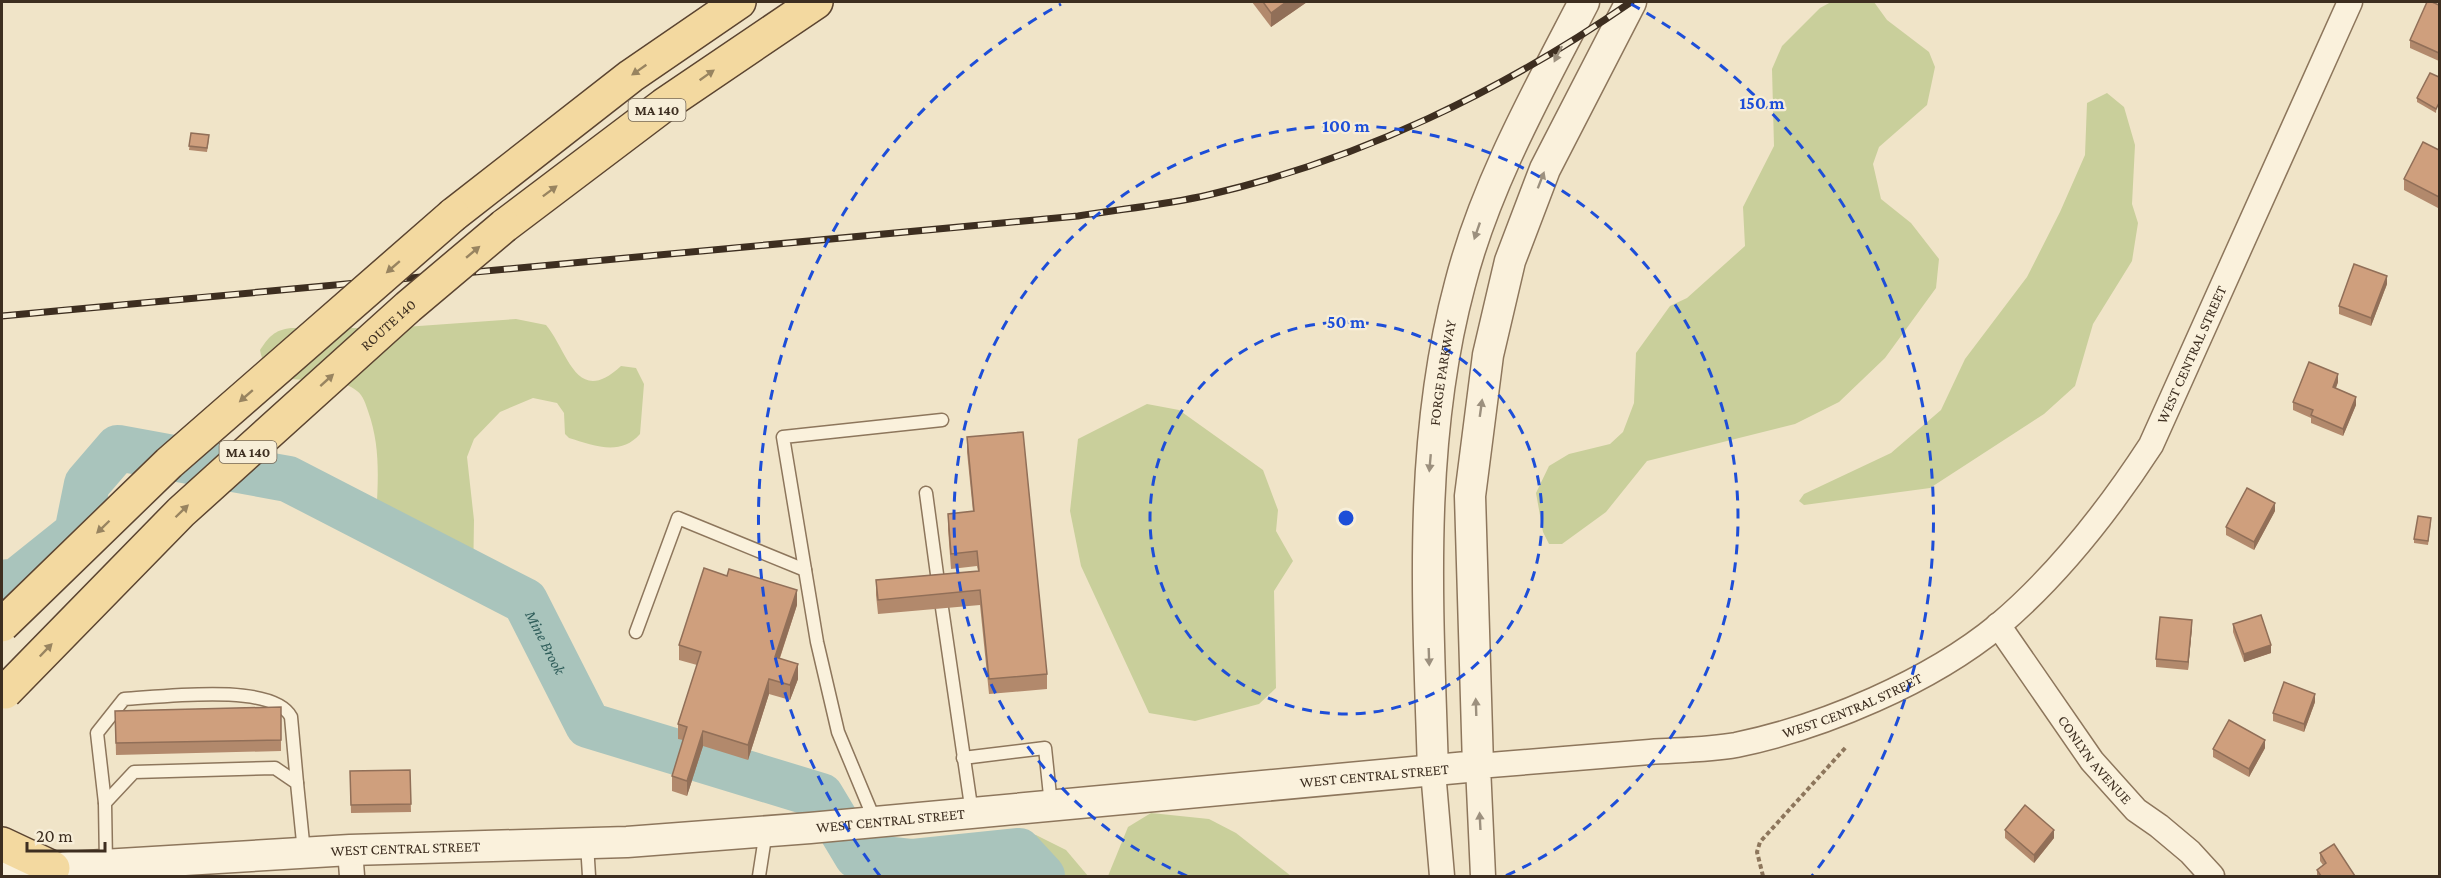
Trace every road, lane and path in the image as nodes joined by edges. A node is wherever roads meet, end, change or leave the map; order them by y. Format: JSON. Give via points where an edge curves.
{"nodes":[{"id":1,"x":739,"y":2,"type":"edge"},
{"id":2,"x":816,"y":2,"type":"edge"},
{"id":3,"x":1584,"y":2,"type":"edge"},
{"id":4,"x":1631,"y":2,"type":"edge"},
{"id":5,"x":2350,"y":2,"type":"edge"},
{"id":6,"x":942,"y":420,"type":"dead end"},
{"id":7,"x":926,"y":493,"type":"dead end"},
{"id":8,"x":805,"y":570,"type":"junction"},
{"id":9,"x":939,"y":589,"type":"edge"},
{"id":10,"x":942,"y":608,"type":"edge"},
{"id":11,"x":2,"y":625,"type":"edge"},
{"id":12,"x":1998,"y":625,"type":"junction"},
{"id":13,"x":636,"y":632,"type":"dead end"},
{"id":14,"x":3,"y":694,"type":"edge"},
{"id":15,"x":1847,"y":746,"type":"dead end"},
{"id":16,"x":963,"y":758,"type":"junction"},
{"id":17,"x":1478,"y":766,"type":"junction"},
{"id":18,"x":1433,"y":771,"type":"junction"},
{"id":19,"x":297,"y":783,"type":"junction"},
{"id":20,"x":105,"y":804,"type":"junction"},
{"id":21,"x":1051,"y":805,"type":"junction"},
{"id":22,"x":972,"y":813,"type":"junction"},
{"id":23,"x":864,"y":822,"type":"junction"},
{"id":24,"x":766,"y":830,"type":"junction"},
{"id":25,"x":2,"y":844,"type":"edge"},
{"id":26,"x":586,"y":844,"type":"junction"},
{"id":27,"x":304,"y":853,"type":"junction"},
{"id":28,"x":351,"y":863,"type":"edge"},
{"id":29,"x":106,"y":864,"type":"junction"},
{"id":30,"x":2,"y":868,"type":"edge"},
{"id":31,"x":53,"y":868,"type":"junction"},
{"id":32,"x":589,"y":876,"type":"edge"},
{"id":33,"x":759,"y":876,"type":"edge"},
{"id":34,"x":1442,"y":876,"type":"edge"},
{"id":35,"x":1483,"y":876,"type":"edge"},
{"id":36,"x":1763,"y":876,"type":"edge"},
{"id":37,"x":2212,"y":876,"type":"edge"}],
"edges":[{"from":1,"to":11,"type":"main road","number":"MA 140","one_way":true,"bridge":true,"via":[[631,76],[453,215],[169,463]]},
{"from":14,"to":2,"type":"main road","name":"ROUTE 140","number":"MA 140","one_way":true,"bridge":true,"via":[[181,512],[408,307],[504,226],[663,105]]},
{"from":3,"to":18,"type":"street","name":"FORGE PARKWAY","one_way":true,"via":[[1492,189],[1460,282],[1439,376],[1426,570]]},
{"from":17,"to":4,"type":"street","one_way":true,"via":[[1470,496],[1488,355],[1510,261],[1545,169]]},
{"from":5,"to":12,"type":"street","name":"WEST CENTRAL STREET","via":[[2151,446],[2112,504],[2070,554]]},
{"from":6,"to":8,"type":"lane","via":[[783,436]]},
{"from":7,"to":9,"type":"lane"},
{"from":8,"to":13,"type":"lane","via":[[678,518]]},
{"from":8,"to":23,"type":"lane","via":[[837,732]]},
{"from":10,"to":16,"type":"lane"},
{"from":12,"to":17,"type":"street","name":"WEST CENTRAL STREET","via":[[1937,668],[1806,727],[1734,745]]},
{"from":12,"to":37,"type":"street","name":"CONLYN AVENUE","via":[[2092,761],[2136,810],[2190,852]]},
{"from":15,"to":36,"type":"path","via":[[1760,842],[1757,852]]},
{"from":16,"to":21,"type":"lane","via":[[1045,748]]},
{"from":16,"to":22,"type":"lane"},
{"from":17,"to":18,"type":"street","name":"WEST CENTRAL STREET"},
{"from":35,"to":17,"type":"street","one_way":true},
{"from":18,"to":21,"type":"street","name":"WEST CENTRAL STREET"},
{"from":18,"to":34,"type":"street"},
{"from":19,"to":20,"type":"lane","via":[[275,768],[134,772]]},
{"from":19,"to":20,"type":"lane","via":[[291,717],[287,709],[273,701],[243,694],[124,699],[97,733]]},
{"from":19,"to":27,"type":"lane"},
{"from":20,"to":29,"type":"lane"},
{"from":21,"to":22,"type":"street","name":"WEST CENTRAL STREET"},
{"from":22,"to":23,"type":"street","name":"WEST CENTRAL STREET"},
{"from":23,"to":24,"type":"street","name":"WEST CENTRAL STREET"},
{"from":24,"to":26,"type":"street","name":"WEST CENTRAL STREET"},
{"from":24,"to":33,"type":"lane"},
{"from":25,"to":31,"type":"main road"},
{"from":26,"to":28,"type":"street","name":"WEST CENTRAL STREET"},
{"from":26,"to":32,"type":"lane"},
{"from":27,"to":28,"type":"street","name":"WEST CENTRAL STREET"},
{"from":27,"to":29,"type":"street","name":"WEST CENTRAL STREET"},
{"from":29,"to":31,"type":"street","name":"WEST CENTRAL STREET"},
{"from":30,"to":31,"type":"street","name":"WEST CENTRAL STREET"}]}
